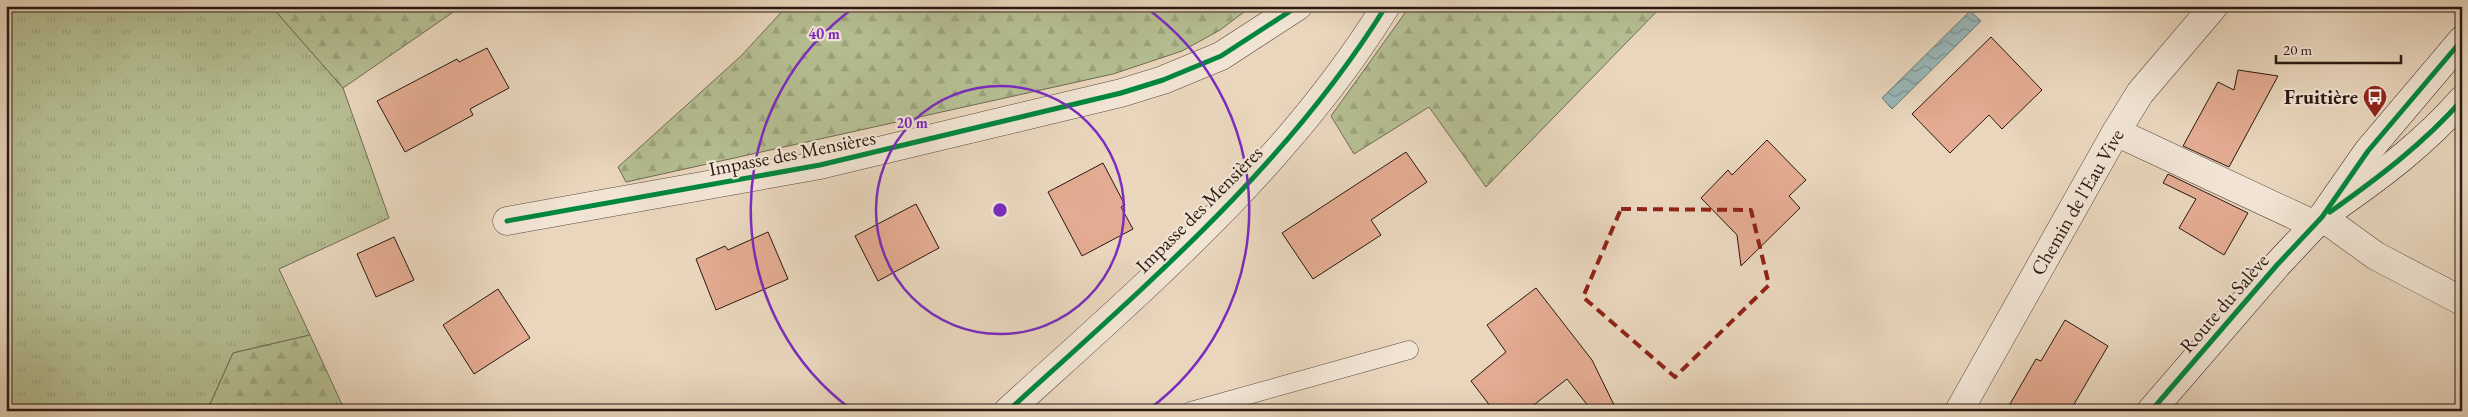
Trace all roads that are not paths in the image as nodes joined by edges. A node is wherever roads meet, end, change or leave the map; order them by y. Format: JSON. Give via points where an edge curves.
{"nodes":[{"id":1,"x":1298,"y":6,"type":"edge"},
{"id":2,"x":1386,"y":6,"type":"edge"},
{"id":3,"x":2214,"y":6,"type":"edge"},
{"id":4,"x":2462,"y":40,"type":"edge"},
{"id":5,"x":2462,"y":100,"type":"edge"},
{"id":6,"x":2116,"y":132,"type":"junction"},
{"id":7,"x":507,"y":221,"type":"dead end"},
{"id":8,"x":2318,"y":221,"type":"junction"},
{"id":9,"x":2462,"y":301,"type":"edge"},
{"id":10,"x":1409,"y":350,"type":"dead end"},
{"id":11,"x":1008,"y":411,"type":"edge"},
{"id":12,"x":1191,"y":411,"type":"edge"},
{"id":13,"x":1959,"y":411,"type":"edge"},
{"id":14,"x":2151,"y":411,"type":"edge"}],
"edges":[{"from":1,"to":7,"type":"street","name":"Impasse des Mensières","via":[[1221,56],[1121,93],[820,165]]},
{"from":2,"to":11,"type":"street","name":"Impasse des Mensières","via":[[1359,50],[1290,137],[1211,224]]},
{"from":3,"to":6,"type":"street","name":"Chemin de l'Eau Vive","via":[[2140,94]]},
{"from":4,"to":8,"type":"street","name":"Route du Salève","via":[[2368,151]]},
{"from":5,"to":8,"type":"street","name":"Route du Salève","via":[[2406,156]]},
{"from":6,"to":8,"type":"street"},
{"from":6,"to":13,"type":"street","name":"Chemin de l'Eau Vive"},
{"from":8,"to":9,"type":"street"},
{"from":8,"to":14,"type":"street","name":"Route du Salève"},
{"from":10,"to":12,"type":"lane"}]}
